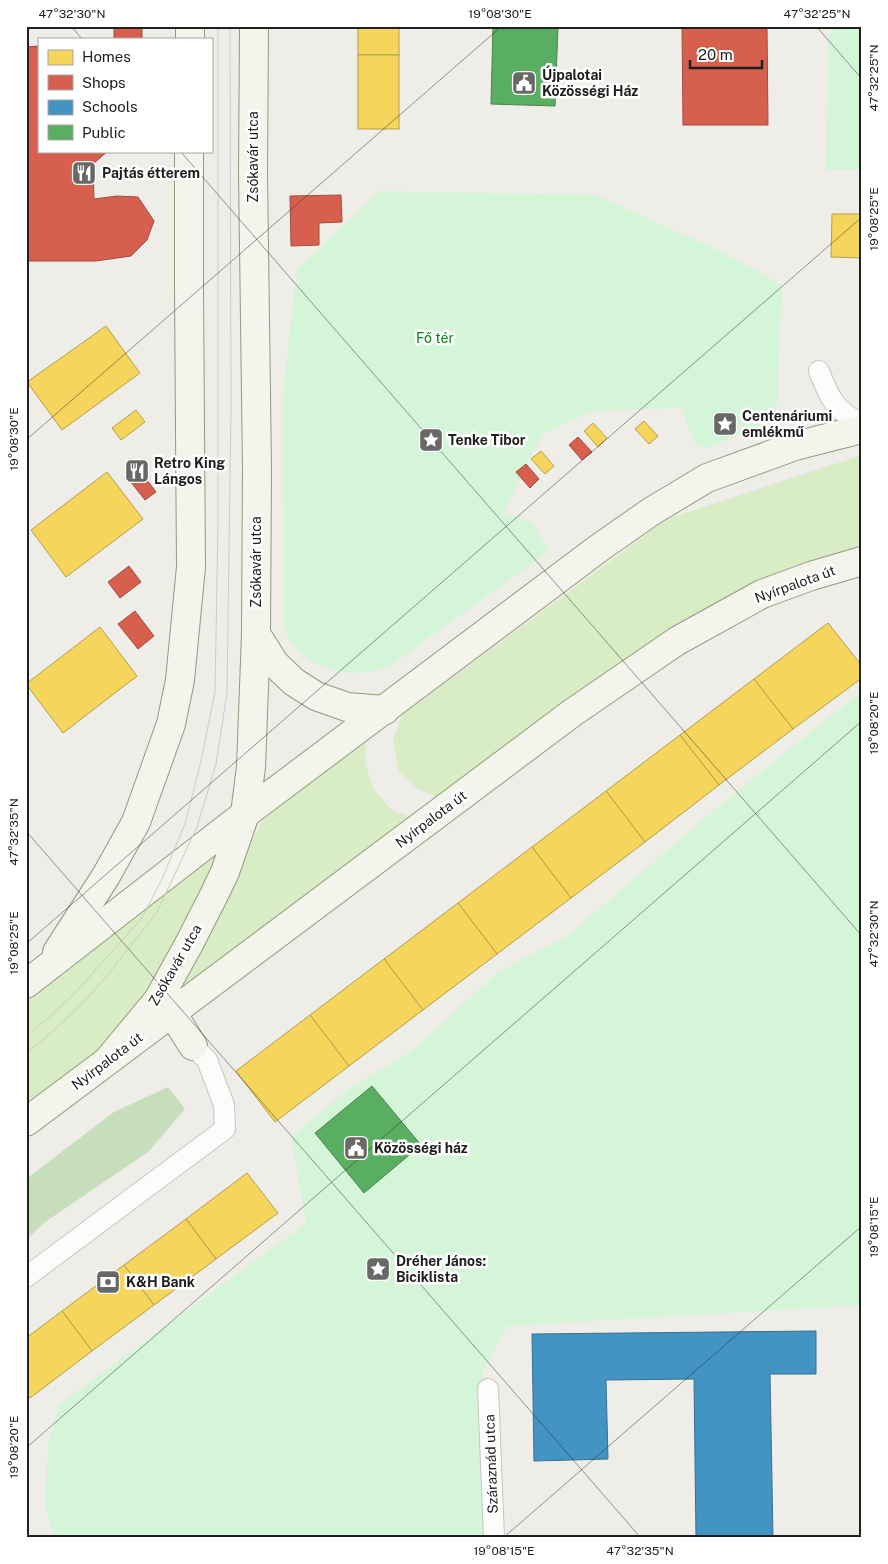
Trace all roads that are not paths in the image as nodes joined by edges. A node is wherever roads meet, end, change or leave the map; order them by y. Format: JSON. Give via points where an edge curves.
{"nodes":[{"id":1,"x":254,"y":26,"type":"edge"},
{"id":2,"x":189,"y":152,"type":"edge"},
{"id":3,"x":820,"y":371,"type":"dead end"},
{"id":4,"x":862,"y":424,"type":"edge"},
{"id":5,"x":862,"y":429,"type":"edge"},
{"id":6,"x":862,"y":561,"type":"edge"},
{"id":7,"x":256,"y":634,"type":"junction"},
{"id":8,"x":385,"y":710,"type":"junction"},
{"id":9,"x":245,"y":814,"type":"junction"},
{"id":10,"x":36,"y":976,"type":"edge"},
{"id":11,"x":172,"y":1013,"type":"junction"},
{"id":12,"x":193,"y":1046,"type":"joint"},
{"id":13,"x":109,"y":1059,"type":"junction"},
{"id":14,"x":26,"y":1122,"type":"edge"},
{"id":15,"x":26,"y":1277,"type":"edge"},
{"id":16,"x":488,"y":1389,"type":"dead end"},
{"id":17,"x":494,"y":1538,"type":"edge"}],
"edges":[{"from":1,"to":7,"type":"main road","name":"Zsókavár utca"},
{"from":2,"to":10,"type":"main road","via":[[191,567],[180,680],[168,733],[136,822],[106,876]]},
{"from":3,"to":4,"type":"street","via":[[829,397],[843,413]]},
{"from":5,"to":8,"type":"main road","via":[[796,446],[707,478],[599,548]]},
{"from":6,"to":11,"type":"main road","name":"Nyírpalota út","via":[[762,594],[677,641],[572,713]]},
{"from":7,"to":8,"type":"main road","via":[[275,664],[316,696],[348,707]]},
{"from":7,"to":9,"type":"main road","name":"Zsókavár utca","via":[[251,767]]},
{"from":8,"to":9,"type":"main road"},
{"from":9,"to":10,"type":"main road"},
{"from":9,"to":13,"type":"main road","name":"Zsókavár utca","via":[[225,872],[158,1000]]},
{"from":11,"to":12,"type":"main road"},
{"from":11,"to":13,"type":"main road","name":"Nyírpalota út"},
{"from":12,"to":15,"type":"street","via":[[206,1060],[224,1105],[225,1129]]},
{"from":13,"to":14,"type":"main road","name":"Nyírpalota út"},
{"from":16,"to":17,"type":"street","name":"Száraznád utca"}]}
